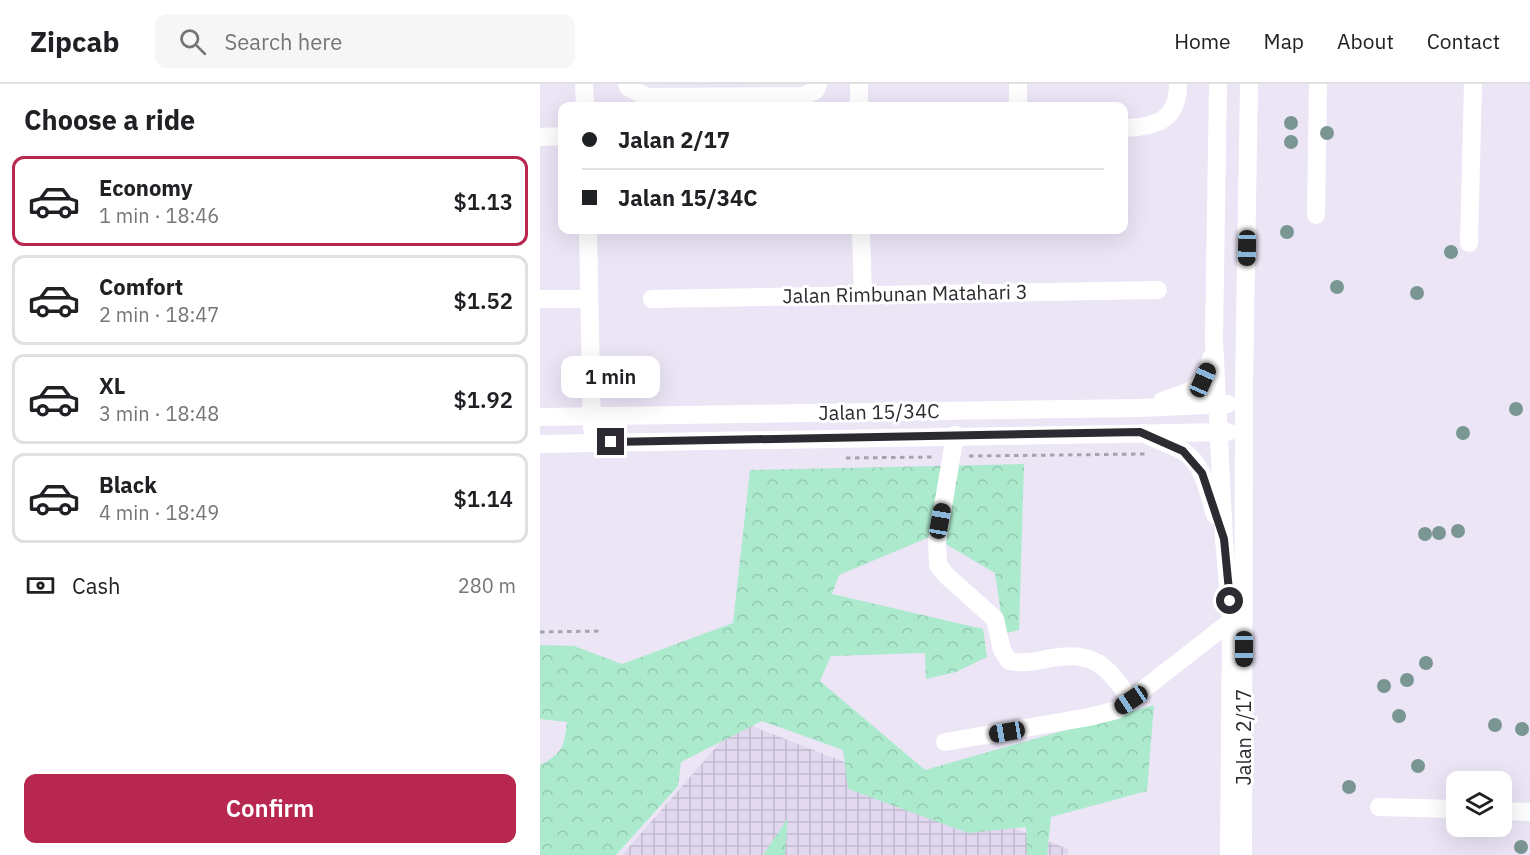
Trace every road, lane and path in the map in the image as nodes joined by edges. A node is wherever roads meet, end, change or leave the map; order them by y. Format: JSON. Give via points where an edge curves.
{"nodes":[{"id":1,"x":584,"y":84,"type":"edge"},
{"id":2,"x":627,"y":84,"type":"edge"},
{"id":3,"x":818,"y":84,"type":"edge"},
{"id":4,"x":859,"y":84,"type":"edge"},
{"id":5,"x":1018,"y":84,"type":"edge"},
{"id":6,"x":1218,"y":84,"type":"edge"},
{"id":7,"x":1249,"y":84,"type":"edge"},
{"id":8,"x":1318,"y":84,"type":"edge"},
{"id":9,"x":1473,"y":84,"type":"edge"},
{"id":10,"x":1178,"y":88,"type":"edge"},
{"id":11,"x":585,"y":102,"type":"edge"},
{"id":12,"x":859,"y":102,"type":"edge"},
{"id":13,"x":1018,"y":102,"type":"edge"},
{"id":14,"x":1128,"y":128,"type":"edge"},
{"id":15,"x":558,"y":136,"type":"edge"},
{"id":16,"x":540,"y":137,"type":"edge"},
{"id":17,"x":1316,"y":215,"type":"dead end"},
{"id":18,"x":588,"y":234,"type":"edge"},
{"id":19,"x":861,"y":234,"type":"edge"},
{"id":20,"x":1469,"y":243,"type":"dead end"},
{"id":21,"x":1158,"y":290,"type":"dead end"},
{"id":22,"x":863,"y":295,"type":"junction"},
{"id":23,"x":589,"y":298,"type":"junction"},
{"id":24,"x":652,"y":299,"type":"dead end"},
{"id":25,"x":540,"y":300,"type":"edge"},
{"id":26,"x":1214,"y":339,"type":"junction"},
{"id":27,"x":1244,"y":403,"type":"junction"},
{"id":28,"x":1218,"y":404,"type":"junction"},
{"id":29,"x":1140,"y":408,"type":"junction"},
{"id":30,"x":540,"y":417,"type":"edge"},
{"id":31,"x":592,"y":417,"type":"junction"},
{"id":32,"x":1218,"y":431,"type":"junction"},
{"id":33,"x":1140,"y":432,"type":"junction"},
{"id":34,"x":1245,"y":432,"type":"junction"},
{"id":35,"x":955,"y":435,"type":"junction"},
{"id":36,"x":592,"y":442,"type":"junction"},
{"id":37,"x":540,"y":444,"type":"edge"},
{"id":38,"x":1148,"y":454,"type":"dead end"},
{"id":39,"x":951,"y":457,"type":"junction"},
{"id":40,"x":845,"y":458,"type":"dead end"},
{"id":41,"x":1224,"y":539,"type":"junction"},
{"id":42,"x":1231,"y":621,"type":"junction"},
{"id":43,"x":602,"y":631,"type":"dead end"},
{"id":44,"x":540,"y":632,"type":"edge"},
{"id":45,"x":1131,"y":700,"type":"junction"},
{"id":46,"x":945,"y":742,"type":"dead end"},
{"id":47,"x":1378,"y":807,"type":"dead end"},
{"id":48,"x":1446,"y":809,"type":"edge"},
{"id":49,"x":1512,"y":811,"type":"edge"},
{"id":50,"x":1530,"y":812,"type":"edge"},
{"id":51,"x":1229,"y":855,"type":"edge"},
{"id":52,"x":1244,"y":855,"type":"edge"}],
"edges":[{"from":1,"to":11,"type":"street"},
{"from":2,"to":3,"type":"street","via":[[647,97],[803,96],[816,90]]},
{"from":4,"to":12,"type":"street"},
{"from":5,"to":13,"type":"street"},
{"from":6,"to":26,"type":"street"},
{"from":7,"to":27,"type":"street"},
{"from":8,"to":17,"type":"street"},
{"from":9,"to":20,"type":"street"},
{"from":10,"to":14,"type":"street","via":[[1172,108],[1161,122]]},
{"from":15,"to":16,"type":"street"},
{"from":18,"to":23,"type":"street"},
{"from":19,"to":22,"type":"street"},
{"from":21,"to":22,"type":"street","name":"Jalan Rimbunan Matahari 3"},
{"from":22,"to":24,"type":"street","name":"Jalan Rimbunan Matahari 3"},
{"from":23,"to":25,"type":"street"},
{"from":23,"to":31,"type":"street"},
{"from":26,"to":28,"type":"street"},
{"from":26,"to":29,"type":"street","via":[[1210,364],[1196,389]]},
{"from":27,"to":28,"type":"street","name":"Jalan 15/34C"},
{"from":27,"to":34,"type":"street","name":"Jalan 2/17"},
{"from":28,"to":29,"type":"street","name":"Jalan 15/34C"},
{"from":28,"to":32,"type":"street"},
{"from":29,"to":31,"type":"street","name":"Jalan 15/34C"},
{"from":30,"to":31,"type":"street","name":"Jalan 15/34C"},
{"from":31,"to":36,"type":"street"},
{"from":32,"to":33,"type":"street","name":"Jalan 15/34C"},
{"from":32,"to":34,"type":"street","name":"Jalan 15/34C"},
{"from":32,"to":41,"type":"street"},
{"from":33,"to":35,"type":"street","name":"Jalan 15/34C"},
{"from":33,"to":41,"type":"street","via":[[1191,458],[1202,473]]},
{"from":34,"to":52,"type":"street","name":"Jalan 2/17"},
{"from":35,"to":36,"type":"street","name":"Jalan 15/34C"},
{"from":35,"to":39,"type":"street"},
{"from":36,"to":37,"type":"street","name":"Jalan 15/34C"},
{"from":38,"to":39,"type":"path"},
{"from":39,"to":40,"type":"path"},
{"from":39,"to":45,"type":"street","via":[[937,542],[938,565],[995,620],[1002,650],[1009,661],[1023,664],[1070,655],[1091,659],[1111,672]]},
{"from":41,"to":42,"type":"street","name":"Jalan 2/17"},
{"from":42,"to":45,"type":"street"},
{"from":42,"to":51,"type":"street","name":"Jalan 2/17"},
{"from":43,"to":44,"type":"path"},
{"from":45,"to":46,"type":"street","via":[[1117,710],[1089,717]]},
{"from":47,"to":48,"type":"street"},
{"from":49,"to":50,"type":"street"}]}
